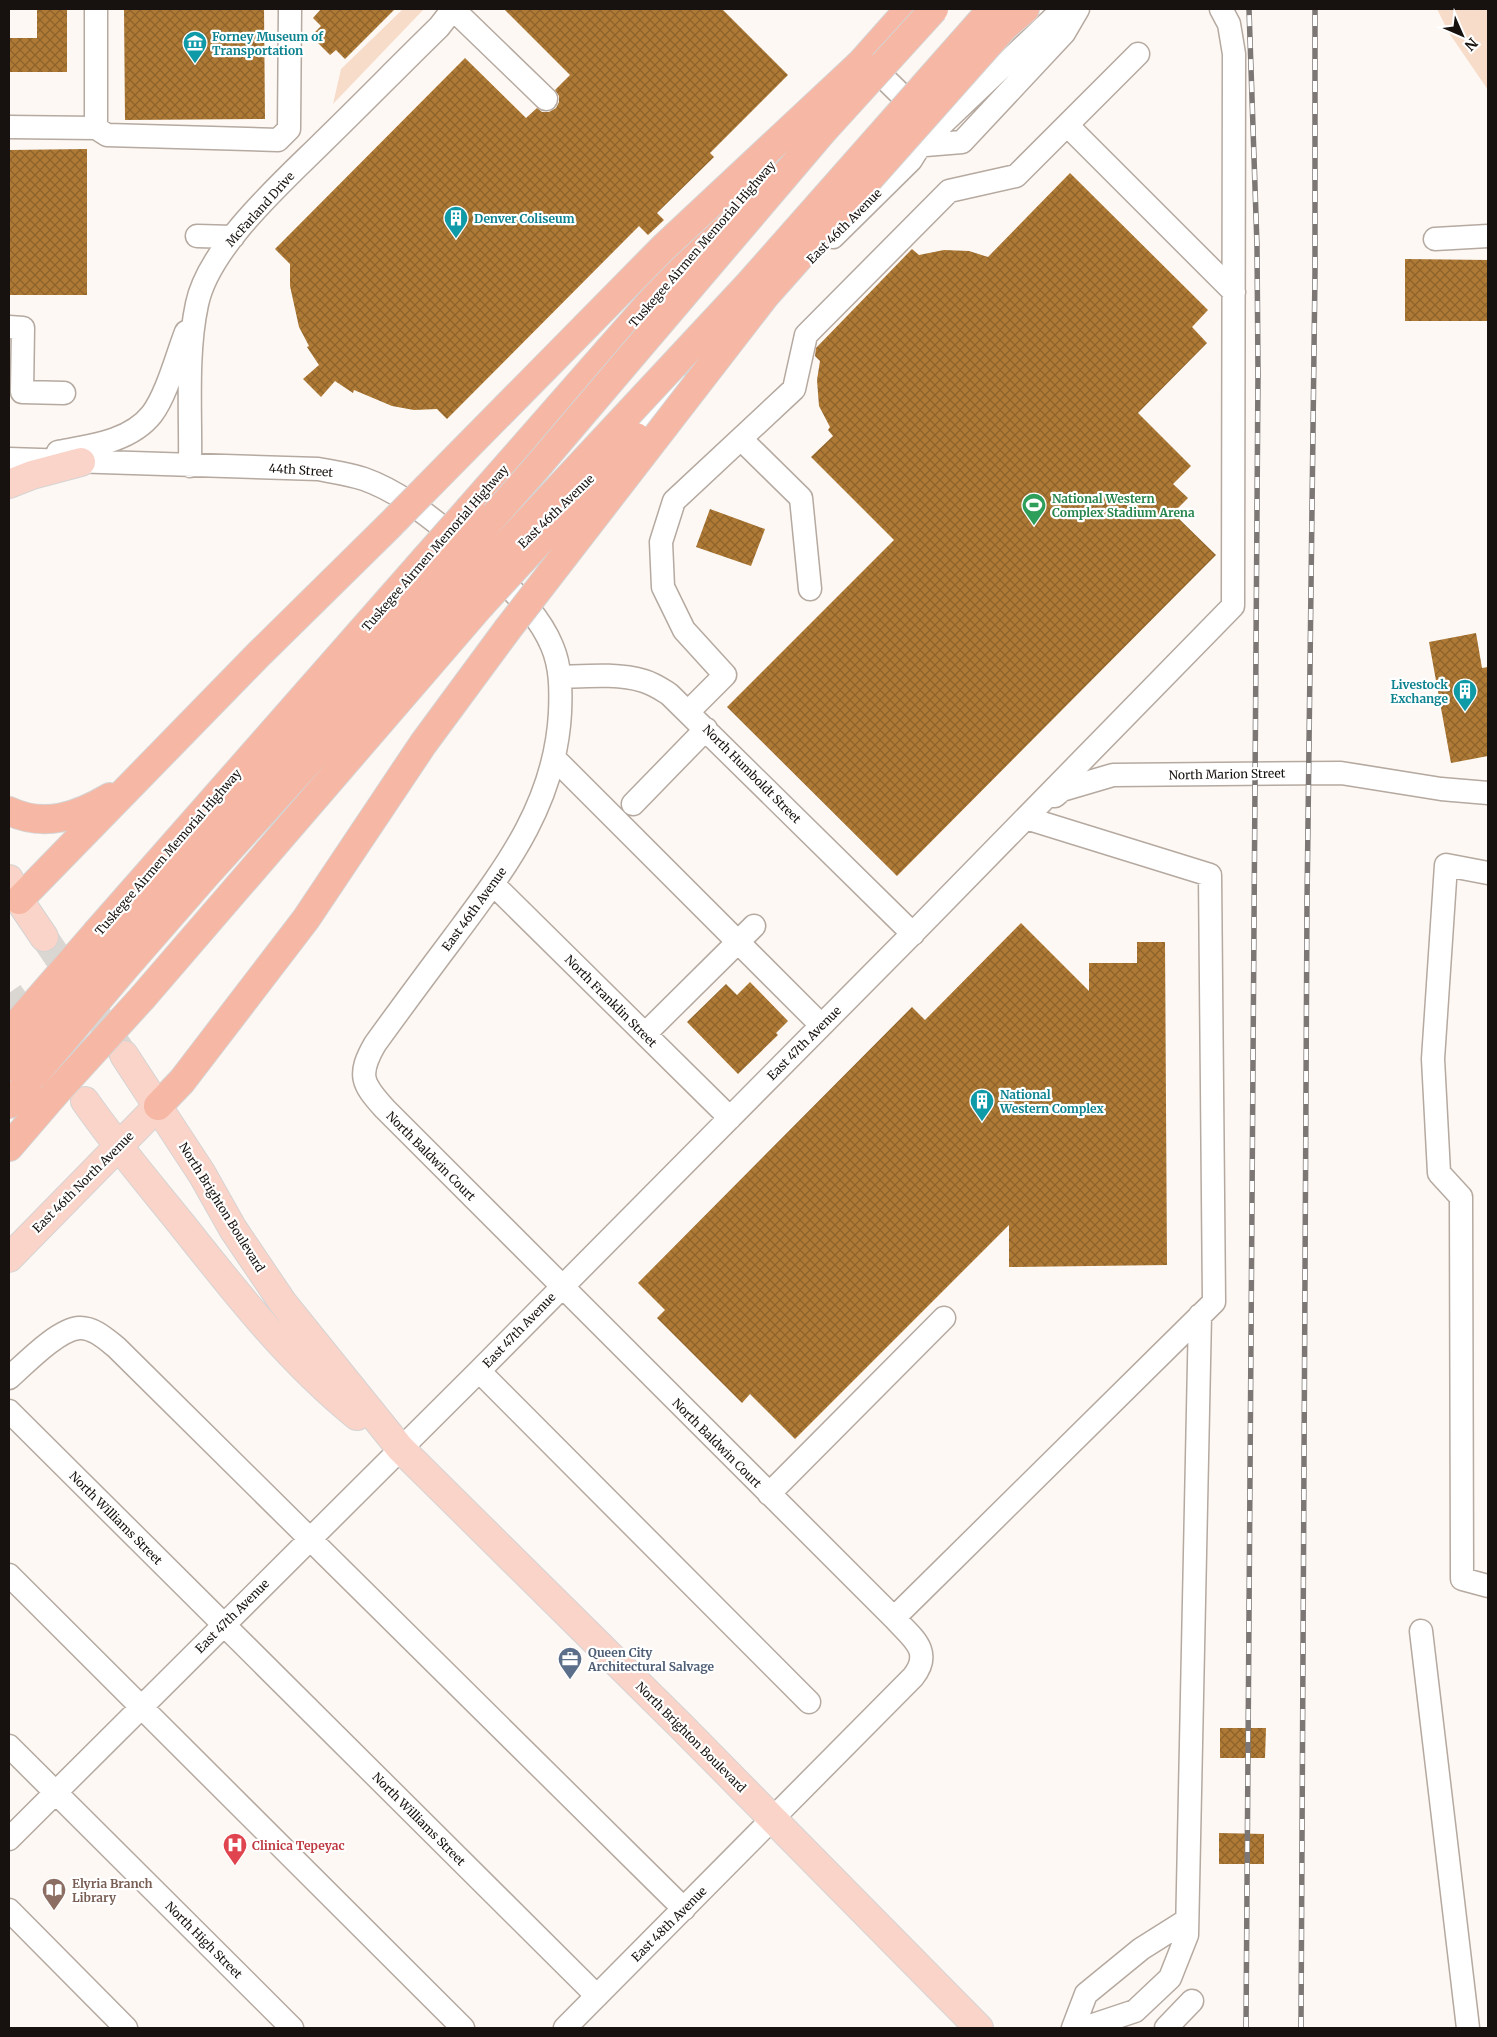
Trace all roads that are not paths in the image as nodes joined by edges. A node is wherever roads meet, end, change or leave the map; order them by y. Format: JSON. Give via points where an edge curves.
{"nodes":[{"id":1,"x":96,"y":9,"type":"edge"},
{"id":2,"x":290,"y":9,"type":"edge"},
{"id":3,"x":453,"y":9,"type":"edge"},
{"id":4,"x":909,"y":9,"type":"edge"},
{"id":5,"x":934,"y":9,"type":"edge"},
{"id":6,"x":1062,"y":9,"type":"edge"},
{"id":7,"x":1078,"y":9,"type":"edge"},
{"id":8,"x":1221,"y":9,"type":"edge"},
{"id":9,"x":1010,"y":13,"type":"edge"},
{"id":10,"x":1138,"y":54,"type":"dead end"},
{"id":11,"x":871,"y":69,"type":"junction"},
{"id":12,"x":546,"y":99,"type":"dead end"},
{"id":13,"x":1067,"y":125,"type":"junction"},
{"id":14,"x":9,"y":127,"type":"edge"},
{"id":15,"x":96,"y":128,"type":"junction"},
{"id":16,"x":929,"y":137,"type":"junction"},
{"id":17,"x":197,"y":236,"type":"dead end"},
{"id":18,"x":1488,"y":236,"type":"edge"},
{"id":19,"x":233,"y":237,"type":"junction"},
{"id":20,"x":1435,"y":239,"type":"dead end"},
{"id":21,"x":1234,"y":292,"type":"junction"},
{"id":22,"x":765,"y":296,"type":"junction"},
{"id":23,"x":197,"y":303,"type":"junction"},
{"id":24,"x":9,"y":327,"type":"edge"},
{"id":25,"x":64,"y":393,"type":"dead end"},
{"id":26,"x":741,"y":439,"type":"junction"},
{"id":27,"x":81,"y":462,"type":"joint"},
{"id":28,"x":190,"y":466,"type":"junction"},
{"id":29,"x":12,"y":468,"type":"edge"},
{"id":30,"x":487,"y":565,"type":"junction"},
{"id":31,"x":453,"y":583,"type":"junction"},
{"id":32,"x":810,"y":589,"type":"dead end"},
{"id":33,"x":561,"y":677,"type":"junction"},
{"id":34,"x":688,"y":712,"type":"junction"},
{"id":35,"x":706,"y":729,"type":"junction"},
{"id":36,"x":555,"y":759,"type":"junction"},
{"id":37,"x":133,"y":784,"type":"junction"},
{"id":38,"x":1488,"y":793,"type":"edge"},
{"id":39,"x":633,"y":804,"type":"dead end"},
{"id":40,"x":9,"y":811,"type":"edge"},
{"id":41,"x":1026,"y":818,"type":"junction"},
{"id":42,"x":1488,"y":873,"type":"edge"},
{"id":43,"x":493,"y":884,"type":"junction"},
{"id":44,"x":12,"y":896,"type":"edge"},
{"id":45,"x":754,"y":926,"type":"dead end"},
{"id":46,"x":913,"y":934,"type":"junction"},
{"id":47,"x":44,"y":937,"type":"tunnel mouth"},
{"id":48,"x":738,"y":942,"type":"junction"},
{"id":49,"x":110,"y":950,"type":"junction"},
{"id":50,"x":822,"y":1026,"type":"junction"},
{"id":51,"x":645,"y":1034,"type":"junction"},
{"id":52,"x":124,"y":1055,"type":"tunnel mouth"},
{"id":53,"x":18,"y":1056,"type":"edge"},
{"id":54,"x":364,"y":1068,"type":"joint"},
{"id":55,"x":85,"y":1101,"type":"tunnel mouth"},
{"id":56,"x":9,"y":1104,"type":"edge"},
{"id":57,"x":158,"y":1106,"type":"junction"},
{"id":58,"x":730,"y":1118,"type":"junction"},
{"id":59,"x":118,"y":1145,"type":"junction"},
{"id":60,"x":9,"y":1147,"type":"edge"},
{"id":61,"x":9,"y":1258,"type":"edge"},
{"id":62,"x":561,"y":1286,"type":"junction"},
{"id":63,"x":1200,"y":1315,"type":"junction"},
{"id":64,"x":944,"y":1318,"type":"dead end"},
{"id":65,"x":479,"y":1371,"type":"junction"},
{"id":66,"x":9,"y":1378,"type":"edge"},
{"id":67,"x":9,"y":1411,"type":"edge"},
{"id":68,"x":400,"y":1448,"type":"junction"},
{"id":69,"x":769,"y":1494,"type":"junction"},
{"id":70,"x":309,"y":1538,"type":"junction"},
{"id":71,"x":9,"y":1575,"type":"edge"},
{"id":72,"x":1488,"y":1586,"type":"edge"},
{"id":73,"x":894,"y":1618,"type":"junction"},
{"id":74,"x":224,"y":1624,"type":"junction"},
{"id":75,"x":1421,"y":1631,"type":"dead end"},
{"id":76,"x":809,"y":1702,"type":"dead end"},
{"id":77,"x":142,"y":1706,"type":"junction"},
{"id":78,"x":9,"y":1746,"type":"edge"},
{"id":79,"x":55,"y":1792,"type":"junction"},
{"id":80,"x":772,"y":1820,"type":"junction"},
{"id":81,"x":9,"y":1840,"type":"edge"},
{"id":82,"x":684,"y":1909,"type":"junction"},
{"id":83,"x":9,"y":1910,"type":"edge"},
{"id":84,"x":1187,"y":1920,"type":"junction"},
{"id":85,"x":597,"y":1996,"type":"junction"},
{"id":86,"x":1192,"y":2001,"type":"dead end"},
{"id":87,"x":126,"y":2028,"type":"edge"},
{"id":88,"x":292,"y":2028,"type":"edge"},
{"id":89,"x":463,"y":2028,"type":"edge"},
{"id":90,"x":565,"y":2028,"type":"edge"},
{"id":91,"x":979,"y":2028,"type":"edge"},
{"id":92,"x":1073,"y":2028,"type":"edge"},
{"id":93,"x":1084,"y":2028,"type":"edge"},
{"id":94,"x":1166,"y":2028,"type":"edge"},
{"id":95,"x":1468,"y":2028,"type":"edge"}],
"edges":[{"from":1,"to":15,"type":"street"},
{"from":2,"to":15,"type":"street","via":[[289,129],[278,140],[107,135]]},
{"from":3,"to":12,"type":"street"},
{"from":3,"to":19,"type":"street","name":"McFarland Drive"},
{"from":4,"to":11,"type":"highway"},
{"from":5,"to":31,"type":"highway","bridge":true,"via":[[823,131],[538,467]]},
{"from":6,"to":16,"type":"street","name":"East 46th Avenue"},
{"from":7,"to":16,"type":"street","via":[[1064,32],[962,142]]},
{"from":8,"to":21,"type":"street","via":[[1229,24],[1234,54]]},
{"from":9,"to":22,"type":"highway","bridge":true},
{"from":9,"to":31,"type":"highway","bridge":true,"via":[[750,283]]},
{"from":10,"to":13,"type":"street"},
{"from":11,"to":16,"type":"street"},
{"from":11,"to":31,"type":"highway","name":"Tuskegee Airmen Memorial Highway","bridge":true},
{"from":11,"to":37,"type":"highway","bridge":true,"via":[[663,248]]},
{"from":13,"to":21,"type":"street"},
{"from":13,"to":26,"type":"street","via":[[1016,176],[949,191],[806,335],[794,389]]},
{"from":14,"to":15,"type":"street"},
{"from":16,"to":30,"type":"street","name":"East 46th Avenue","via":[[911,160],[520,548]]},
{"from":17,"to":19,"type":"street"},
{"from":18,"to":20,"type":"street"},
{"from":19,"to":23,"type":"street","name":"McFarland Drive","via":[[212,268]]},
{"from":21,"to":41,"type":"street","via":[[1233,606]]},
{"from":22,"to":31,"type":"highway","name":"Tuskegee Airmen Memorial Highway","bridge":true},
{"from":22,"to":57,"type":"highway","bridge":true,"via":[[432,731],[306,919],[182,1081]]},
{"from":23,"to":28,"type":"street","name":"McFarland Drive","via":[[192,352]]},
{"from":23,"to":29,"type":"street","via":[[152,414],[120,438]]},
{"from":24,"to":25,"type":"street","via":[[23,328],[22,392]]},
{"from":26,"to":32,"type":"street","via":[[801,498]]},
{"from":26,"to":34,"type":"street","via":[[674,501],[661,542],[663,587],[684,630],[725,675]]},
{"from":27,"to":28,"type":"street","name":"44th Street"},
{"from":27,"to":29,"type":"main road","via":[[32,475]]},
{"from":28,"to":30,"type":"street","name":"44th Street","via":[[318,469],[366,480],[422,512]]},
{"from":30,"to":33,"type":"street","name":"44th Street","via":[[542,624]]},
{"from":31,"to":49,"type":"highway","name":"Tuskegee Airmen Memorial Highway"},
{"from":31,"to":49,"type":"highway","via":[[205,876]]},
{"from":31,"to":60,"type":"highway","name":"Tuskegee Airmen Memorial Highway","bridge":true,"via":[[143,997]]},
{"from":33,"to":34,"type":"street","name":"North Humboldt Street","via":[[645,681],[669,694]]},
{"from":33,"to":36,"type":"street","name":"East 46th Avenue","via":[[560,726]]},
{"from":34,"to":35,"type":"street","name":"North Humboldt Street"},
{"from":35,"to":39,"type":"street"},
{"from":35,"to":46,"type":"street","name":"North Humboldt Street"},
{"from":36,"to":43,"type":"street","name":"East 46th Avenue","via":[[532,822]]},
{"from":36,"to":48,"type":"street"},
{"from":37,"to":40,"type":"highway","via":[[90,809],[63,818],[27,818]]},
{"from":37,"to":44,"type":"highway"},
{"from":38,"to":41,"type":"street","name":"North Marion Street","via":[[1341,773],[1113,775],[1062,790]]},
{"from":41,"to":46,"type":"street","name":"East 47th Avenue"},
{"from":41,"to":63,"type":"street","via":[[1210,875],[1214,1302]]},
{"from":42,"to":72,"type":"street","via":[[1446,865],[1433,1059],[1439,1173],[1462,1197],[1462,1579]]},
{"from":43,"to":51,"type":"street","name":"North Franklin Street"},
{"from":43,"to":54,"type":"street","name":"East 46th Avenue","via":[[375,1044]]},
{"from":44,"to":47,"type":"main road"},
{"from":45,"to":48,"type":"street"},
{"from":46,"to":50,"type":"street","name":"East 47th Avenue"},
{"from":48,"to":50,"type":"street"},
{"from":48,"to":51,"type":"street"},
{"from":49,"to":53,"type":"highway","name":"Tuskegee Airmen Memorial Highway","bridge":true},
{"from":49,"to":53,"type":"highway","bridge":true},
{"from":50,"to":58,"type":"street","name":"East 47th Avenue"},
{"from":51,"to":58,"type":"street","name":"North Franklin Street"},
{"from":52,"to":57,"type":"main road","name":"North Brighton Boulevard"},
{"from":53,"to":56,"type":"highway"},
{"from":54,"to":62,"type":"street","name":"North Baldwin Court","via":[[362,1076],[369,1092]]},
{"from":55,"to":59,"type":"main road","name":"North Brighton Boulevard"},
{"from":57,"to":59,"type":"main road","name":"East 46th North Avenue"},
{"from":57,"to":68,"type":"main road","name":"North Brighton Boulevard","via":[[233,1229],[283,1303]]},
{"from":58,"to":62,"type":"street","name":"East 47th Avenue"},
{"from":59,"to":61,"type":"main road","name":"East 46th North Avenue"},
{"from":59,"to":68,"type":"main road","name":"North Brighton Boulevard","via":[[275,1337],[345,1407]]},
{"from":62,"to":65,"type":"street","name":"East 47th Avenue"},
{"from":62,"to":69,"type":"street","name":"North Baldwin Court"},
{"from":63,"to":73,"type":"street"},
{"from":63,"to":84,"type":"street"},
{"from":64,"to":69,"type":"street"},
{"from":65,"to":68,"type":"street","name":"East 47th Avenue"},
{"from":65,"to":76,"type":"street"},
{"from":66,"to":70,"type":"street","via":[[66,1332],[78,1328],[102,1335]]},
{"from":67,"to":74,"type":"street","name":"North Williams Street"},
{"from":68,"to":70,"type":"street","name":"East 47th Avenue"},
{"from":68,"to":80,"type":"main road","name":"North Brighton Boulevard"},
{"from":69,"to":73,"type":"street","name":"North Baldwin Court"},
{"from":70,"to":74,"type":"street","name":"East 47th Avenue"},
{"from":70,"to":82,"type":"street"},
{"from":71,"to":77,"type":"street"},
{"from":73,"to":80,"type":"street","name":"North Baldwin Court","via":[[918,1644],[921,1653],[918,1670]]},
{"from":74,"to":77,"type":"street","name":"East 47th Avenue"},
{"from":74,"to":85,"type":"street","name":"North Williams Street"},
{"from":75,"to":95,"type":"street"},
{"from":77,"to":79,"type":"street","name":"East 47th Avenue"},
{"from":77,"to":89,"type":"street"},
{"from":78,"to":79,"type":"street","name":"North High Street"},
{"from":79,"to":81,"type":"street","name":"East 47th Avenue"},
{"from":79,"to":88,"type":"street","name":"North High Street"},
{"from":80,"to":82,"type":"street","name":"East 48th Avenue"},
{"from":80,"to":91,"type":"main road","name":"North Brighton Boulevard"},
{"from":82,"to":85,"type":"street","name":"East 48th Avenue"},
{"from":83,"to":87,"type":"street"},
{"from":84,"to":92,"type":"street","via":[[1141,1949],[1086,1994]]},
{"from":84,"to":93,"type":"street","via":[[1187,1934],[1170,1978],[1134,2011]]},
{"from":85,"to":90,"type":"street","name":"East 48th Avenue"},
{"from":86,"to":94,"type":"street"}]}
